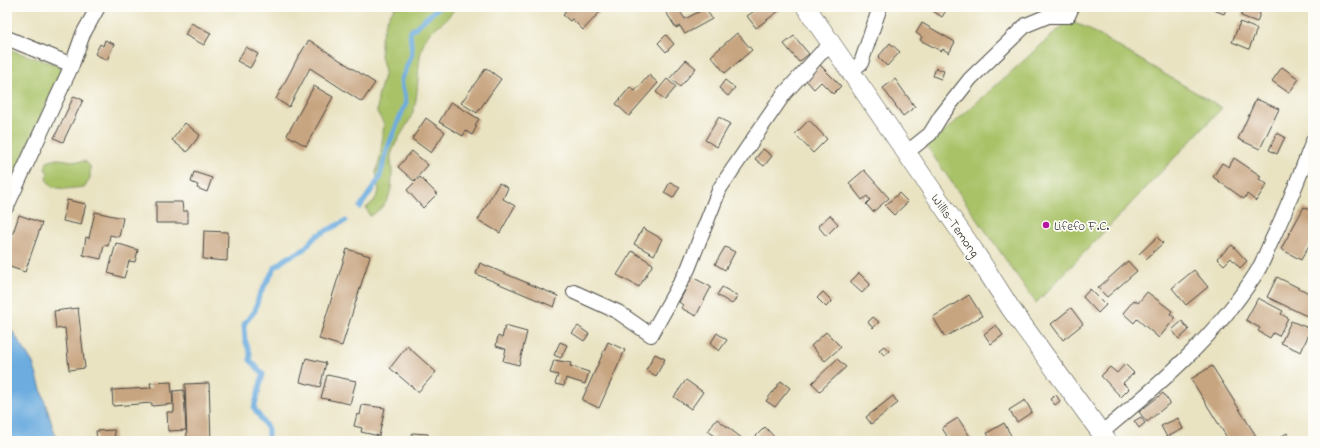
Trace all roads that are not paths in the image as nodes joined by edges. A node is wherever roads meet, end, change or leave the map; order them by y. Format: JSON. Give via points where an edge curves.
{"nodes":[{"id":1,"x":98,"y":7,"type":"edge"},
{"id":2,"x":806,"y":7,"type":"edge"},
{"id":3,"x":880,"y":7,"type":"edge"},
{"id":4,"x":1072,"y":7,"type":"edge"},
{"id":5,"x":7,"y":38,"type":"edge"},
{"id":6,"x":832,"y":45,"type":"junction"},
{"id":7,"x":72,"y":65,"type":"junction"},
{"id":8,"x":850,"y":72,"type":"junction"},
{"id":9,"x":1313,"y":141,"type":"edge"},
{"id":10,"x":906,"y":153,"type":"junction"},
{"id":11,"x":7,"y":206,"type":"edge"},
{"id":12,"x":574,"y":292,"type":"dead end"},
{"id":13,"x":1104,"y":437,"type":"edge"}],
"edges":[{"from":1,"to":7,"type":"street","via":[[83,34]]},
{"from":2,"to":6,"type":"main road","name":"Willis-Temong"},
{"from":3,"to":8,"type":"street","via":[[861,63]]},
{"from":4,"to":10,"type":"street","via":[[1068,16],[1048,16],[1026,25],[970,78],[930,134]]},
{"from":5,"to":7,"type":"street"},
{"from":6,"to":8,"type":"main road","name":"Willis-Temong"},
{"from":6,"to":12,"type":"street","via":[[820,54],[784,94],[720,188],[688,269],[652,335],[618,312]]},
{"from":7,"to":11,"type":"street"},
{"from":8,"to":10,"type":"main road","name":"Willis-Temong"},
{"from":9,"to":13,"type":"street","via":[[1256,274],[1208,336]]},
{"from":10,"to":13,"type":"main road","name":"Willis-Temong","via":[[974,250],[1011,309]]}]}
